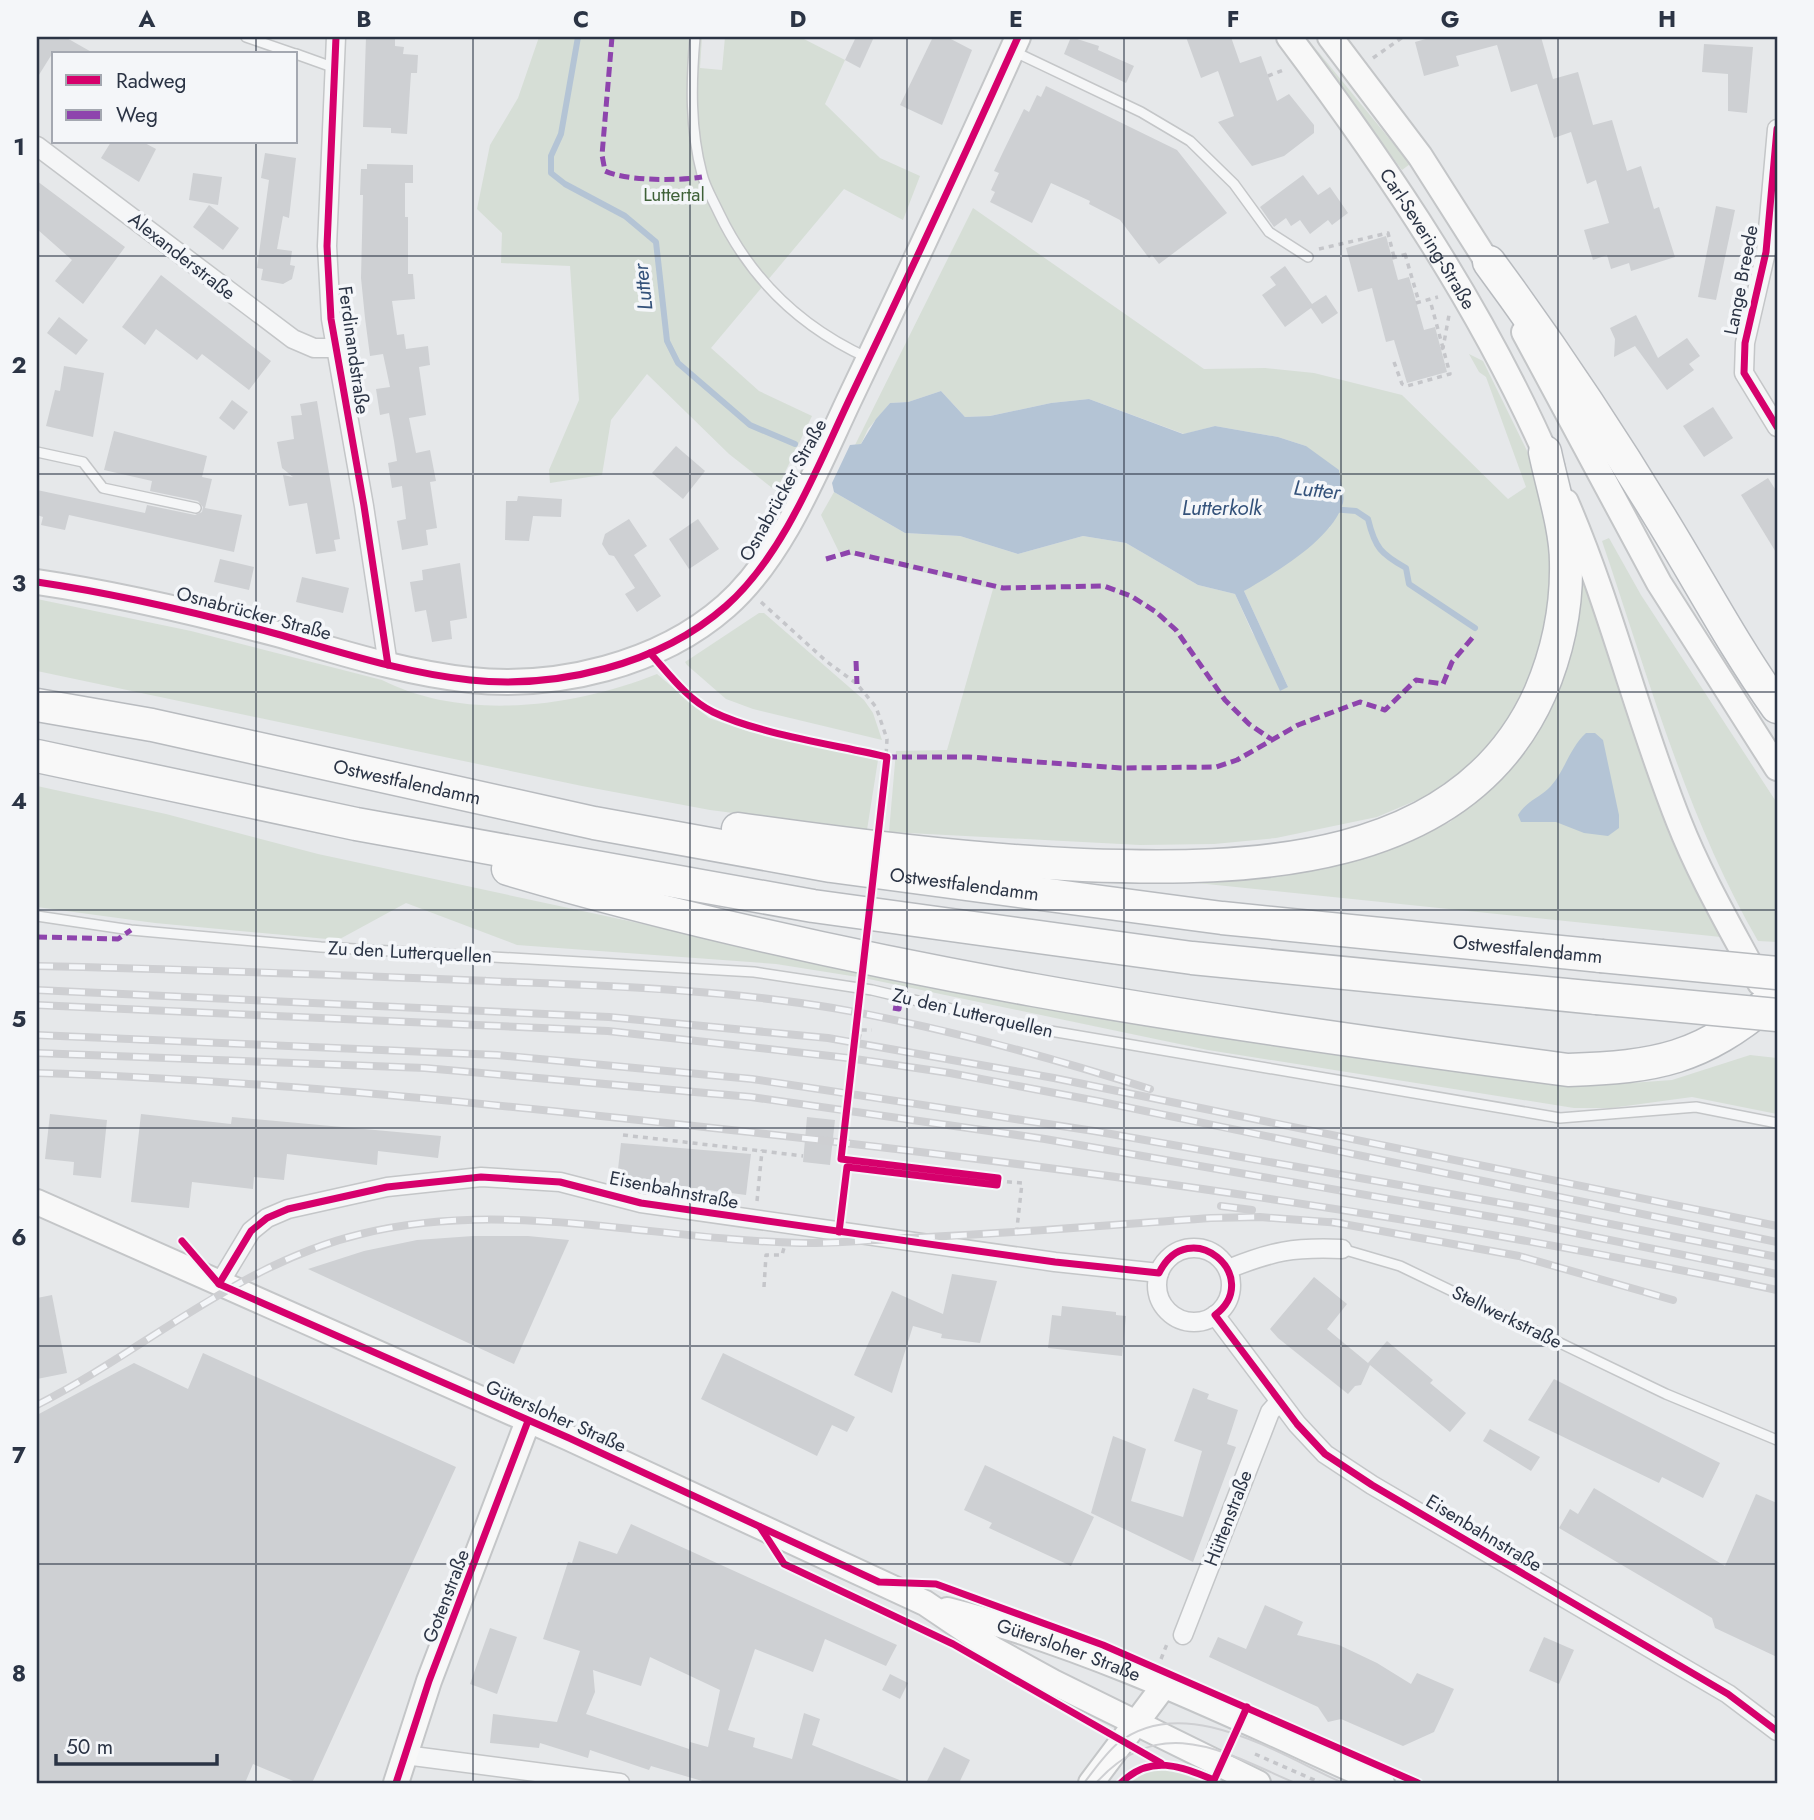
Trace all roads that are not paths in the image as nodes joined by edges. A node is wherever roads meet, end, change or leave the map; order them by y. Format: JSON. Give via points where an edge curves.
{"nodes":[{"id":1,"x":246,"y":37,"type":"edge"},
{"id":2,"x":336,"y":37,"type":"edge"},
{"id":3,"x":695,"y":37,"type":"edge"},
{"id":4,"x":1289,"y":37,"type":"edge"},
{"id":5,"x":1329,"y":37,"type":"edge"},
{"id":6,"x":1015,"y":44,"type":"edge"},
{"id":7,"x":289,"y":52,"type":"edge"},
{"id":8,"x":298,"y":55,"type":"edge"},
{"id":9,"x":335,"y":68,"type":"junction"},
{"id":10,"x":1777,"y":130,"type":"edge"},
{"id":11,"x":37,"y":146,"type":"edge"},
{"id":12,"x":1772,"y":253,"type":"edge"},
{"id":13,"x":1308,"y":257,"type":"dead end"},
{"id":14,"x":1489,"y":262,"type":"junction"},
{"id":15,"x":335,"y":348,"type":"junction"},
{"id":16,"x":869,"y":359,"type":"junction"},
{"id":17,"x":1777,"y":427,"type":"edge"},
{"id":18,"x":37,"y":452,"type":"edge"},
{"id":19,"x":1545,"y":452,"type":"junction"},
{"id":20,"x":196,"y":508,"type":"dead end"},
{"id":21,"x":37,"y":582,"type":"edge"},
{"id":22,"x":388,"y":665,"type":"junction"},
{"id":23,"x":1773,"y":701,"type":"edge"},
{"id":24,"x":37,"y":705,"type":"edge"},
{"id":25,"x":37,"y":756,"type":"edge"},
{"id":26,"x":1777,"y":768,"type":"edge"},
{"id":27,"x":444,"y":789,"type":"junction"},
{"id":28,"x":356,"y":824,"type":"junction"},
{"id":29,"x":37,"y":916,"type":"edge"},
{"id":30,"x":1776,"y":997,"type":"edge"},
{"id":31,"x":1777,"y":1124,"type":"edge"},
{"id":32,"x":37,"y":1202,"type":"edge"},
{"id":33,"x":1342,"y":1250,"type":"joint"},
{"id":34,"x":1228,"y":1269,"type":"junction"},
{"id":35,"x":1159,"y":1273,"type":"junction"},
{"id":36,"x":219,"y":1284,"type":"junction"},
{"id":37,"x":1214,"y":1315,"type":"junction"},
{"id":38,"x":1278,"y":1403,"type":"junction"},
{"id":39,"x":528,"y":1421,"type":"junction"},
{"id":40,"x":1777,"y":1440,"type":"edge"},
{"id":41,"x":933,"y":1607,"type":"junction"},
{"id":42,"x":1183,"y":1635,"type":"dead end"},
{"id":43,"x":1160,"y":1677,"type":"junction"},
{"id":44,"x":1135,"y":1723,"type":"junction"},
{"id":45,"x":1777,"y":1731,"type":"edge"},
{"id":46,"x":405,"y":1755,"type":"junction"},
{"id":47,"x":396,"y":1783,"type":"edge"},
{"id":48,"x":620,"y":1783,"type":"edge"},
{"id":49,"x":1091,"y":1783,"type":"edge"},
{"id":50,"x":1258,"y":1783,"type":"edge"},
{"id":51,"x":1382,"y":1783,"type":"edge"}],
"edges":[{"from":1,"to":7,"type":"lane"},
{"from":2,"to":9,"type":"street","name":"Ferdinandstraße"},
{"from":3,"to":16,"type":"lane","via":[[691,97],[702,177],[738,250],[771,293],[799,317],[837,344]]},
{"from":4,"to":19,"type":"main road","name":"Carl-Severing-Straße","via":[[1433,239],[1487,333]]},
{"from":5,"to":14,"type":"main road","name":"Carl-Severing-Straße","via":[[1420,156]]},
{"from":6,"to":13,"type":"lane","via":[[1190,141],[1234,184],[1269,232]]},
{"from":6,"to":16,"type":"main road","name":"Osnabrücker Straße"},
{"from":8,"to":9,"type":"lane"},
{"from":9,"to":15,"type":"street","name":"Ferdinandstraße","via":[[327,246]]},
{"from":10,"to":12,"type":"street","name":"Lange Breede"},
{"from":11,"to":15,"type":"street","name":"Alexanderstraße","via":[[293,339],[314,348]]},
{"from":12,"to":17,"type":"street","name":"Lange Breede","via":[[1745,343],[1744,373]]},
{"from":14,"to":23,"type":"highway","via":[[1622,456],[1712,609]]},
{"from":14,"to":26,"type":"main road","name":"Carl-Severing-Straße","via":[[1659,583]]},
{"from":15,"to":22,"type":"street","name":"Ferdinandstraße"},
{"from":16,"to":22,"type":"main road","name":"Osnabrücker Straße","via":[[765,563],[708,620],[650,653],[598,670],[542,680],[471,680]]},
{"from":18,"to":20,"type":"lane","via":[[83,462],[103,488]]},
{"from":19,"to":27,"type":"highway","via":[[1566,559],[1564,617],[1551,668],[1530,715],[1505,752],[1447,804],[1401,829],[1349,846],[1235,865],[1016,862],[919,855],[595,805]]},
{"from":19,"to":30,"type":"main road","name":"Carl-Severing-Straße","via":[[1577,526],[1679,822],[1704,879]]},
{"from":21,"to":22,"type":"main road","name":"Osnabrücker Straße","via":[[188,610]]},
{"from":24,"to":27,"type":"highway","name":"Ostwestfalendamm","via":[[152,725]]},
{"from":25,"to":28,"type":"highway"},
{"from":27,"to":30,"type":"highway","name":"Ostwestfalendamm","bridge":true,"via":[[594,823],[831,866],[1222,918],[1601,956]]},
{"from":28,"to":30,"type":"highway","bridge":true,"via":[[813,906],[1192,958],[1597,998]]},
{"from":28,"to":30,"type":"highway","via":[[618,902],[959,978],[1568,1070],[1624,1068],[1676,1058],[1722,1039]]},
{"from":29,"to":31,"type":"lane","name":"Zu den Lutterquellen","via":[[321,947],[754,972],[872,990],[1027,1027],[1560,1118],[1696,1107]]},
{"from":32,"to":36,"type":"main road","name":"Gütersloher Straße"},
{"from":33,"to":34,"type":"street","name":"Stellwerkstraße","via":[[1299,1247]]},
{"from":33,"to":40,"type":"lane","name":"Stellwerkstraße","via":[[1400,1266],[1666,1394]]},
{"from":34,"to":35,"type":"street","via":[[1211,1252],[1190,1248],[1171,1256]]},
{"from":34,"to":37,"type":"street","via":[[1230,1294]]},
{"from":35,"to":36,"type":"street","name":"Eisenbahnstraße","via":[[755,1220],[625,1200],[560,1182],[481,1177],[436,1180],[325,1200],[267,1218],[251,1231]]},
{"from":35,"to":37,"type":"street","via":[[1159,1295],[1174,1315],[1192,1321]]},
{"from":36,"to":39,"type":"main road","name":"Gütersloher Straße"},
{"from":37,"to":38,"type":"street","name":"Eisenbahnstraße"},
{"from":38,"to":42,"type":"street","name":"Hüttenstraße","via":[[1270,1412]]},
{"from":38,"to":45,"type":"street","name":"Eisenbahnstraße","via":[[1325,1454],[1728,1694]]},
{"from":39,"to":41,"type":"main road","name":"Gütersloher Straße"},
{"from":39,"to":46,"type":"main road","name":"Gotenstraße"},
{"from":41,"to":43,"type":"main road","name":"Gütersloher Straße","via":[[999,1623]]},
{"from":41,"to":44,"type":"main road","name":"Gütersloher Straße","via":[[993,1649]]},
{"from":43,"to":44,"type":"main road"},
{"from":43,"to":51,"type":"main road","name":"Gütersloher Straße"},
{"from":44,"to":49,"type":"main road"},
{"from":44,"to":50,"type":"main road","name":"Gütersloher Straße"},
{"from":46,"to":47,"type":"main road","name":"Gotenstraße"},
{"from":46,"to":48,"type":"street"}]}
